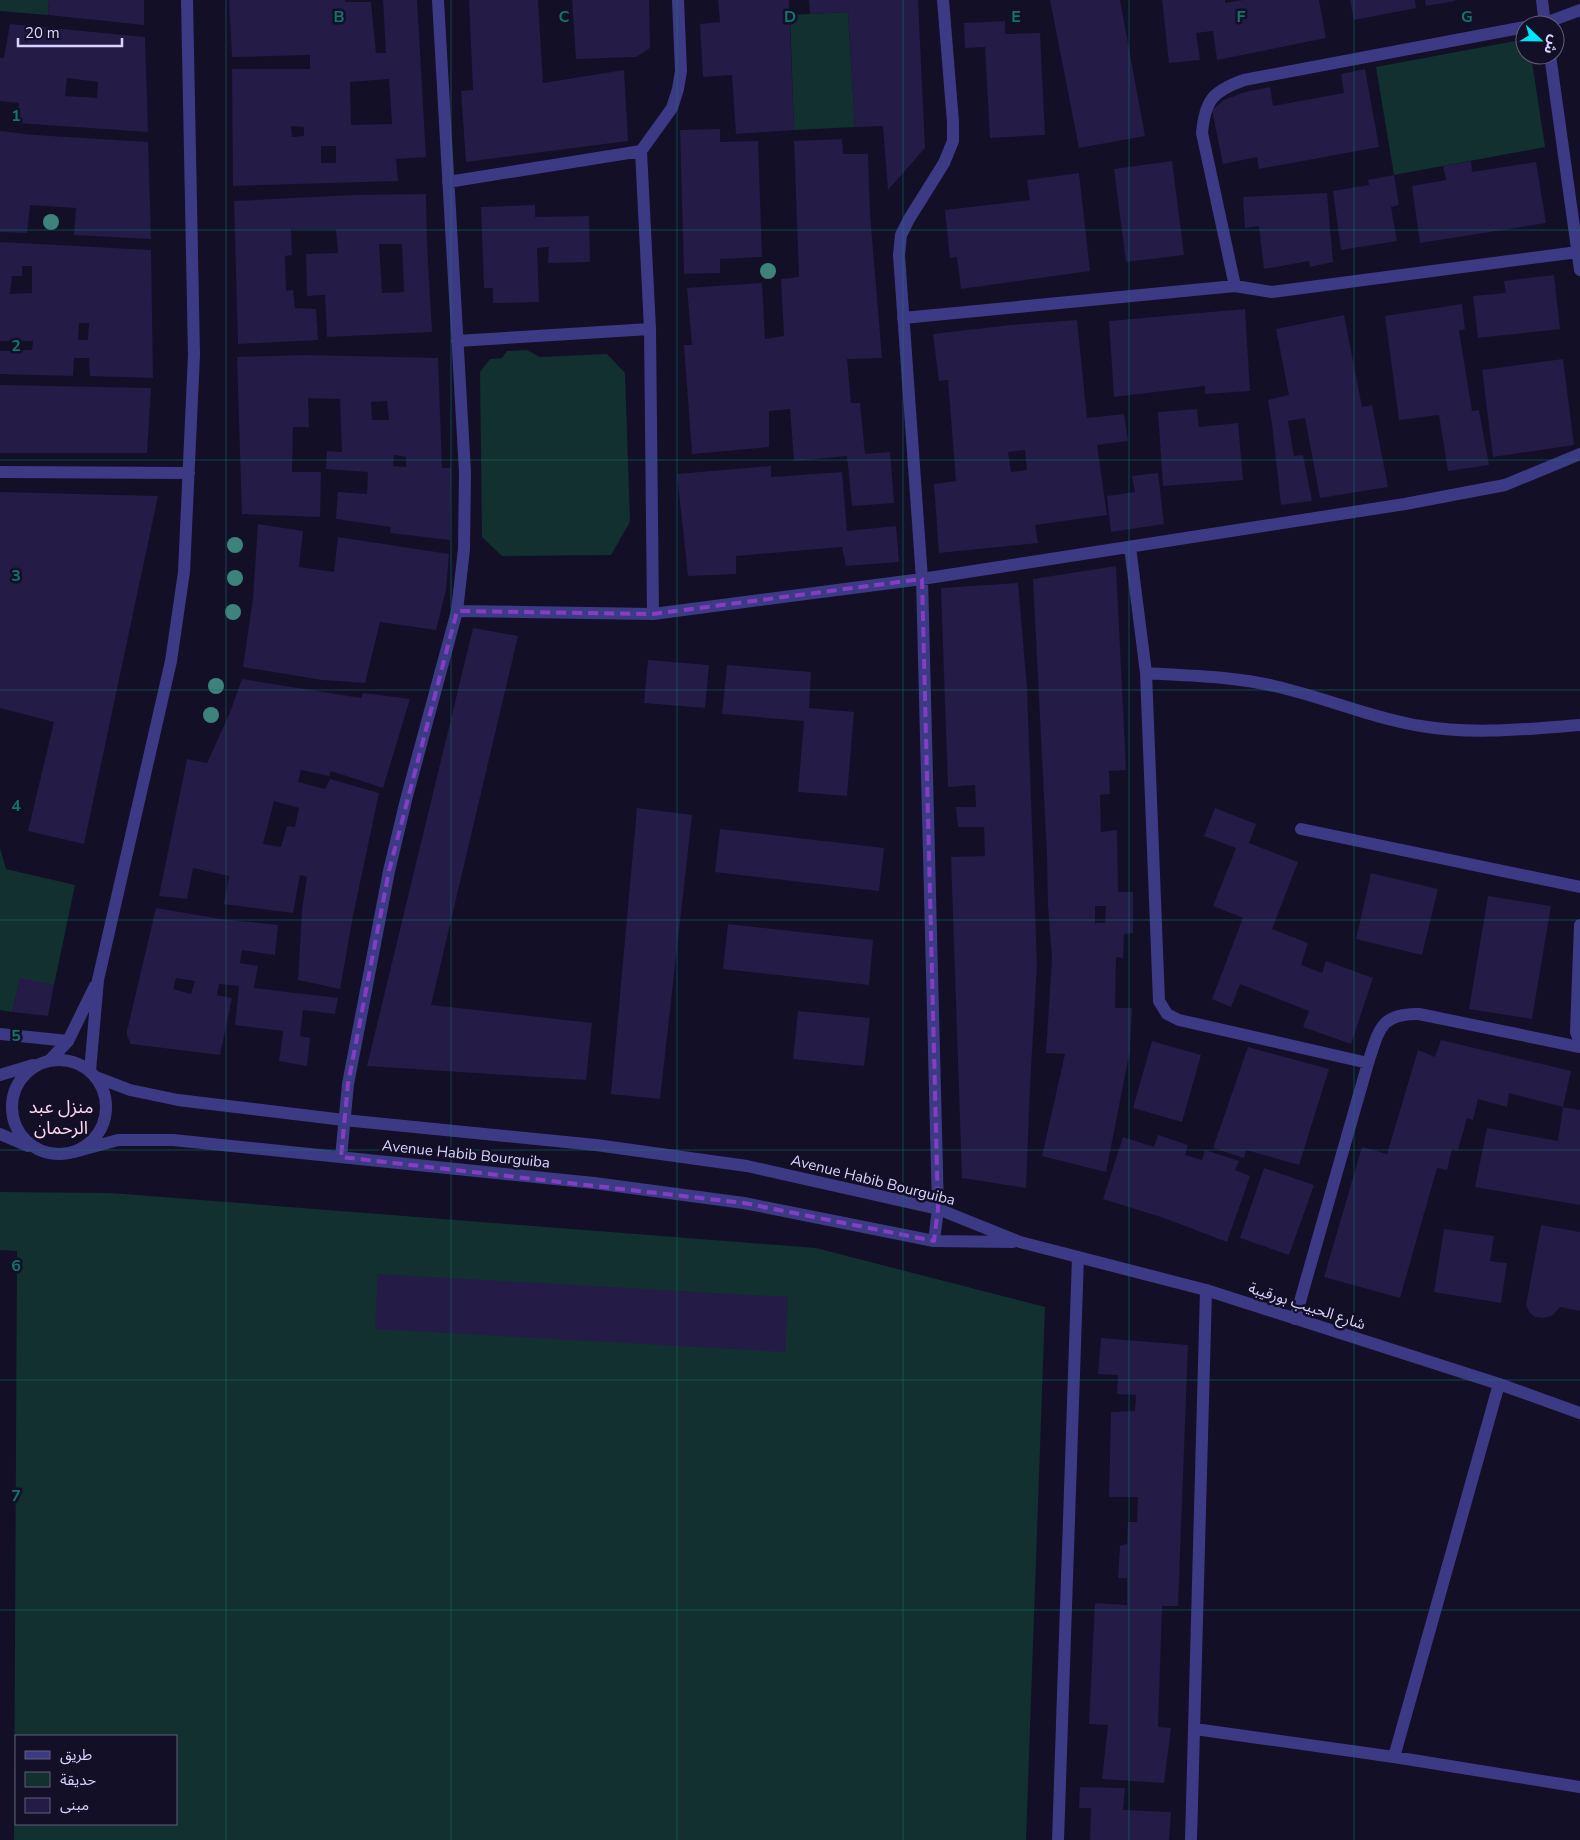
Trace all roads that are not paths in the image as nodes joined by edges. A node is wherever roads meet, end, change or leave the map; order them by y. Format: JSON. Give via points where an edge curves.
{"nodes":[{"id":1,"x":187,"y":0,"type":"edge"},
{"id":2,"x":438,"y":0,"type":"edge"},
{"id":3,"x":678,"y":0,"type":"edge"},
{"id":4,"x":943,"y":0,"type":"edge"},
{"id":5,"x":1542,"y":0,"type":"edge"},
{"id":6,"x":1580,"y":10,"type":"edge"},
{"id":7,"x":1541,"y":15,"type":"edge"},
{"id":8,"x":1565,"y":15,"type":"edge"},
{"id":9,"x":1515,"y":29,"type":"edge"},
{"id":10,"x":1551,"y":65,"type":"edge"},
{"id":11,"x":641,"y":151,"type":"junction"},
{"id":12,"x":448,"y":182,"type":"junction"},
{"id":13,"x":1578,"y":252,"type":"junction"},
{"id":14,"x":1580,"y":270,"type":"edge"},
{"id":15,"x":1235,"y":286,"type":"junction"},
{"id":16,"x":903,"y":318,"type":"junction"},
{"id":17,"x":650,"y":329,"type":"junction"},
{"id":18,"x":457,"y":341,"type":"junction"},
{"id":19,"x":1580,"y":454,"type":"edge"},
{"id":20,"x":0,"y":472,"type":"edge"},
{"id":21,"x":189,"y":473,"type":"junction"},
{"id":22,"x":1130,"y":547,"type":"junction"},
{"id":23,"x":922,"y":579,"type":"junction"},
{"id":24,"x":457,"y":611,"type":"junction"},
{"id":25,"x":654,"y":614,"type":"junction"},
{"id":26,"x":1146,"y":673,"type":"junction"},
{"id":27,"x":1580,"y":725,"type":"edge"},
{"id":28,"x":1301,"y":829,"type":"dead end"},
{"id":29,"x":1580,"y":887,"type":"edge"},
{"id":30,"x":1580,"y":925,"type":"edge"},
{"id":31,"x":98,"y":980,"type":"junction"},
{"id":32,"x":0,"y":1034,"type":"edge"},
{"id":33,"x":68,"y":1041,"type":"junction"},
{"id":34,"x":1580,"y":1043,"type":"edge"},
{"id":35,"x":1580,"y":1047,"type":"edge"},
{"id":36,"x":45,"y":1061,"type":"junction"},
{"id":37,"x":1368,"y":1062,"type":"junction"},
{"id":38,"x":93,"y":1074,"type":"junction"},
{"id":39,"x":0,"y":1075,"type":"edge"},
{"id":40,"x":344,"y":1120,"type":"junction"},
{"id":41,"x":0,"y":1134,"type":"edge"},
{"id":42,"x":40,"y":1151,"type":"junction"},
{"id":43,"x":74,"y":1152,"type":"junction"},
{"id":44,"x":341,"y":1157,"type":"junction"},
{"id":45,"x":938,"y":1209,"type":"junction"},
{"id":46,"x":934,"y":1241,"type":"junction"},
{"id":47,"x":1020,"y":1242,"type":"junction"},
{"id":48,"x":1078,"y":1257,"type":"junction"},
{"id":49,"x":1206,"y":1290,"type":"junction"},
{"id":50,"x":1295,"y":1319,"type":"junction"},
{"id":51,"x":1498,"y":1384,"type":"junction"},
{"id":52,"x":1580,"y":1413,"type":"edge"},
{"id":53,"x":1195,"y":1729,"type":"junction"},
{"id":54,"x":1394,"y":1757,"type":"junction"},
{"id":55,"x":1580,"y":1787,"type":"edge"},
{"id":56,"x":1058,"y":1840,"type":"edge"},
{"id":57,"x":1191,"y":1840,"type":"edge"}],
"edges":[{"from":1,"to":21,"type":"street","via":[[194,355]]},
{"from":2,"to":12,"type":"street"},
{"from":3,"to":11,"type":"street","via":[[681,71],[678,89],[672,108]]},
{"from":4,"to":16,"type":"street","via":[[953,142],[901,235]]},
{"from":5,"to":7,"type":"street"},
{"from":6,"to":8,"type":"street"},
{"from":9,"to":15,"type":"street","via":[[1244,80],[1223,87],[1209,102],[1202,133]]},
{"from":10,"to":13,"type":"street"},
{"from":11,"to":12,"type":"street"},
{"from":11,"to":17,"type":"street"},
{"from":12,"to":18,"type":"street"},
{"from":13,"to":14,"type":"street"},
{"from":13,"to":15,"type":"street","via":[[1272,292]]},
{"from":15,"to":16,"type":"street"},
{"from":16,"to":23,"type":"street"},
{"from":17,"to":18,"type":"street"},
{"from":17,"to":25,"type":"street"},
{"from":18,"to":24,"type":"street","via":[[465,472],[464,549]]},
{"from":19,"to":22,"type":"street","via":[[1505,484],[1405,504]]},
{"from":20,"to":21,"type":"street"},
{"from":21,"to":31,"type":"street","via":[[184,572],[171,661]]},
{"from":22,"to":23,"type":"street"},
{"from":22,"to":26,"type":"street"},
{"from":23,"to":25,"type":"street"},
{"from":23,"to":45,"type":"street"},
{"from":24,"to":25,"type":"street"},
{"from":24,"to":40,"type":"street","via":[[389,872]]},
{"from":26,"to":27,"type":"street","via":[[1271,685],[1382,718],[1421,726],[1502,731]]},
{"from":26,"to":37,"type":"street","via":[[1158,984],[1160,1001],[1167,1014],[1178,1020]]},
{"from":28,"to":29,"type":"street"},
{"from":30,"to":34,"type":"street","via":[[1576,1032]]},
{"from":31,"to":33,"type":"street"},
{"from":31,"to":38,"type":"street"},
{"from":32,"to":33,"type":"street"},
{"from":33,"to":36,"type":"street"},
{"from":35,"to":37,"type":"street","via":[[1419,1014],[1402,1014],[1390,1019],[1379,1030]]},
{"from":36,"to":38,"type":"street","via":[[64,1059],[78,1063]]},
{"from":36,"to":39,"type":"street"},
{"from":36,"to":42,"type":"street","via":[[27,1071],[17,1083],[12,1099],[17,1130],[26,1142]]},
{"from":37,"to":50,"type":"street"},
{"from":38,"to":40,"type":"street","name":"Avenue Habib Bourguiba","via":[[130,1090],[178,1100]]},
{"from":38,"to":43,"type":"street","via":[[104,1091],[104,1121],[98,1134]]},
{"from":40,"to":44,"type":"street"},
{"from":40,"to":45,"type":"street","name":"Avenue Habib Bourguiba","via":[[596,1145],[747,1166]]},
{"from":41,"to":42,"type":"street"},
{"from":42,"to":43,"type":"street"},
{"from":43,"to":44,"type":"street","name":"Avenue Habib Bourguiba","via":[[118,1140],[144,1139]]},
{"from":44,"to":46,"type":"street","name":"Avenue Habib Bourguiba","via":[[744,1203]]},
{"from":45,"to":46,"type":"street"},
{"from":45,"to":47,"type":"street","name":"Avenue Habib Bourguiba"},
{"from":46,"to":47,"type":"street","name":"Avenue Habib Bourguiba"},
{"from":47,"to":48,"type":"street","name":"شارع الحبيب بورقيبة"},
{"from":48,"to":49,"type":"street","name":"شارع الحبيب بورقيبة"},
{"from":48,"to":56,"type":"street"},
{"from":49,"to":50,"type":"street","name":"شارع الحبيب بورقيبة"},
{"from":49,"to":53,"type":"street"},
{"from":50,"to":51,"type":"street","name":"شارع الحبيب بورقيبة"},
{"from":51,"to":52,"type":"street","name":"شارع الحبيب بورقيبة"},
{"from":51,"to":54,"type":"street"},
{"from":53,"to":54,"type":"street"},
{"from":53,"to":57,"type":"street"},
{"from":54,"to":55,"type":"street"}]}
